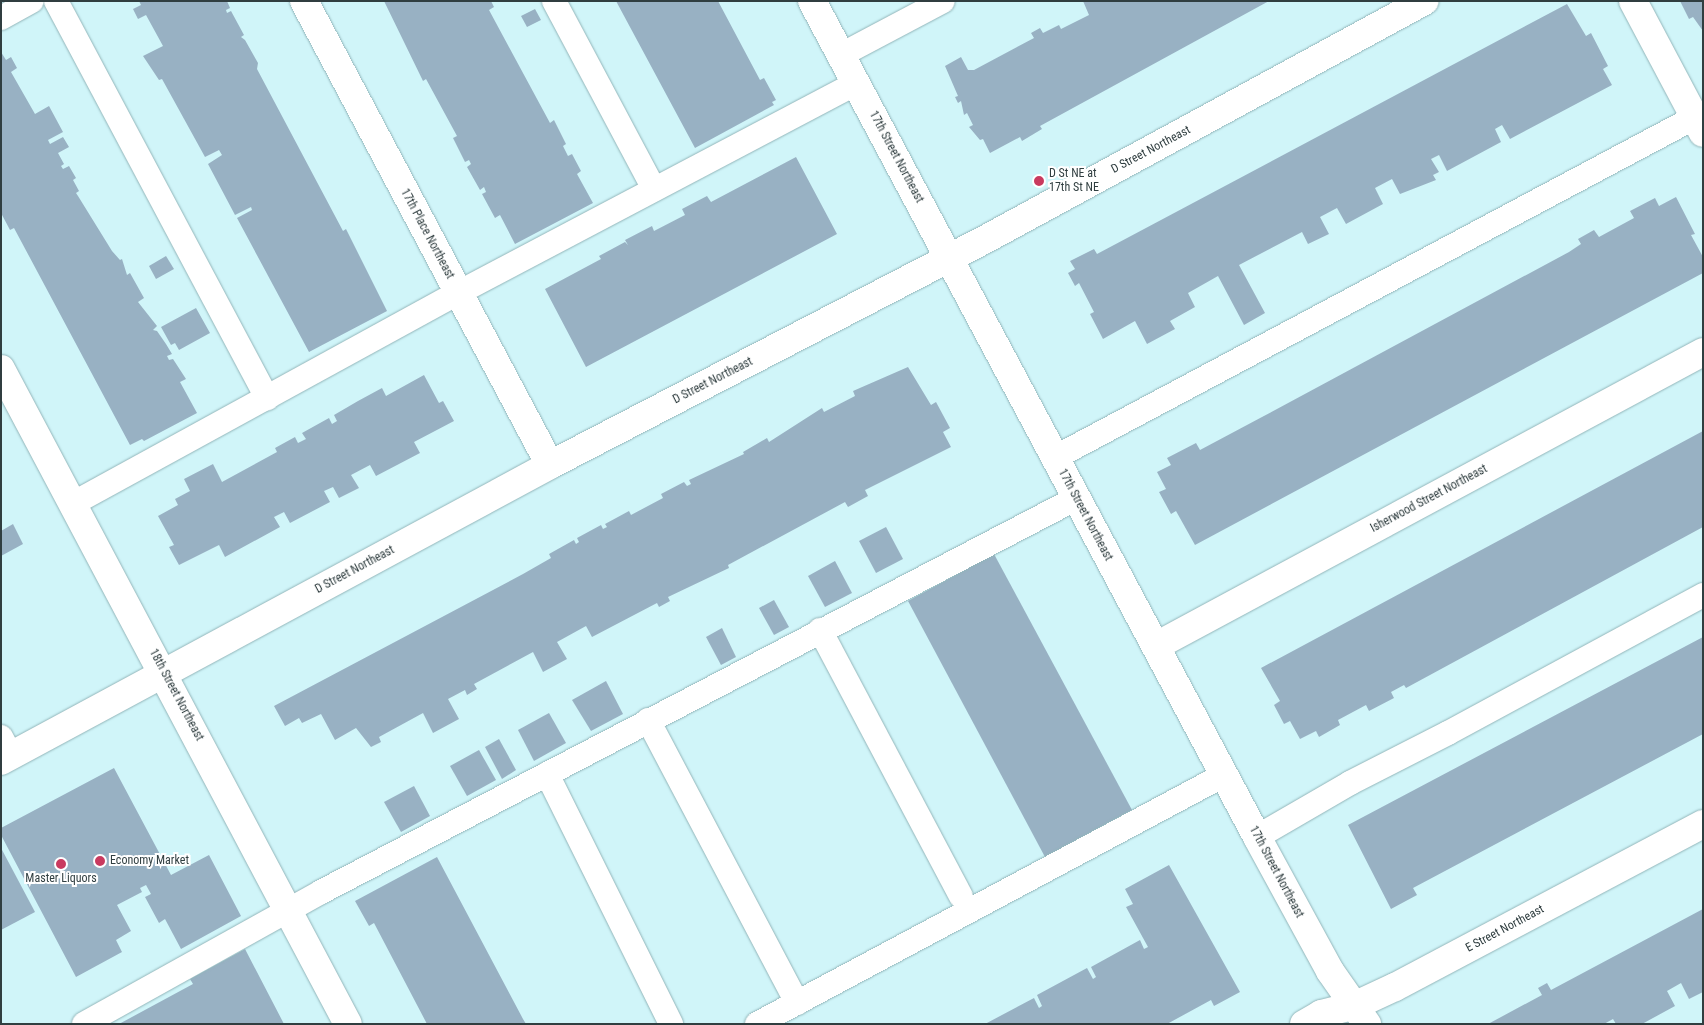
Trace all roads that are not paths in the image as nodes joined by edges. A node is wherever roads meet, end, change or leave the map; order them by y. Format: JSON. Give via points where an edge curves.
{"nodes":[{"id":1,"x":32,"y":1,"type":"edge"},
{"id":2,"x":56,"y":1,"type":"edge"},
{"id":3,"x":304,"y":1,"type":"edge"},
{"id":4,"x":554,"y":1,"type":"edge"},
{"id":5,"x":812,"y":1,"type":"edge"},
{"id":6,"x":943,"y":1,"type":"edge"},
{"id":7,"x":1425,"y":1,"type":"edge"},
{"id":8,"x":1633,"y":1,"type":"edge"},
{"id":9,"x":1,"y":18,"type":"edge"},
{"id":10,"x":841,"y":55,"type":"junction"},
{"id":11,"x":856,"y":83,"type":"junction"},
{"id":12,"x":1700,"y":121,"type":"edge"},
{"id":13,"x":654,"y":189,"type":"junction"},
{"id":14,"x":949,"y":258,"type":"junction"},
{"id":15,"x":458,"y":293,"type":"junction"},
{"id":16,"x":1703,"y":352,"type":"edge"},
{"id":17,"x":1,"y":369,"type":"edge"},
{"id":18,"x":267,"y":398,"type":"junction"},
{"id":19,"x":1056,"y":457,"type":"junction"},
{"id":20,"x":550,"y":465,"type":"junction"},
{"id":21,"x":1075,"y":498,"type":"junction"},
{"id":22,"x":74,"y":503,"type":"junction"},
{"id":23,"x":1703,"y":595,"type":"edge"},
{"id":24,"x":820,"y":630,"type":"junction"},
{"id":25,"x":1156,"y":646,"type":"junction"},
{"id":26,"x":165,"y":673,"type":"junction"},
{"id":27,"x":648,"y":720,"type":"junction"},
{"id":28,"x":5,"y":751,"type":"edge"},
{"id":29,"x":547,"y":774,"type":"junction"},
{"id":30,"x":1224,"y":774,"type":"junction"},
{"id":31,"x":1703,"y":824,"type":"edge"},
{"id":32,"x":1257,"y":837,"type":"junction"},
{"id":33,"x":960,"y":896,"type":"dead end"},
{"id":34,"x":288,"y":910,"type":"junction"},
{"id":35,"x":797,"y":1003,"type":"junction"},
{"id":36,"x":1361,"y":1015,"type":"edge"},
{"id":37,"x":84,"y":1024,"type":"edge"},
{"id":38,"x":348,"y":1024,"type":"edge"},
{"id":39,"x":671,"y":1024,"type":"edge"},
{"id":40,"x":757,"y":1024,"type":"edge"},
{"id":41,"x":1304,"y":1024,"type":"edge"}],
"edges":[{"from":1,"to":9,"type":"lane"},
{"from":2,"to":18,"type":"lane"},
{"from":3,"to":15,"type":"street","name":"17th Place Northeast"},
{"from":4,"to":13,"type":"lane"},
{"from":5,"to":10,"type":"street","name":"17th Street Northeast"},
{"from":6,"to":10,"type":"lane"},
{"from":7,"to":14,"type":"street","name":"D Street Northeast"},
{"from":8,"to":12,"type":"street"},
{"from":10,"to":11,"type":"street","name":"17th Street Northeast"},
{"from":11,"to":13,"type":"lane"},
{"from":11,"to":14,"type":"street","name":"17th Street Northeast"},
{"from":12,"to":19,"type":"lane"},
{"from":13,"to":15,"type":"lane"},
{"from":14,"to":19,"type":"street","name":"17th Street Northeast"},
{"from":14,"to":20,"type":"street","name":"D Street Northeast"},
{"from":15,"to":18,"type":"lane"},
{"from":15,"to":20,"type":"street","name":"17th Place Northeast"},
{"from":16,"to":25,"type":"street","name":"Isherwood Street Northeast"},
{"from":17,"to":22,"type":"street","name":"18th Street Northeast"},
{"from":18,"to":22,"type":"lane"},
{"from":19,"to":21,"type":"street","name":"17th Street Northeast"},
{"from":20,"to":26,"type":"street","name":"D Street Northeast"},
{"from":21,"to":24,"type":"lane"},
{"from":21,"to":25,"type":"street","name":"17th Street Northeast"},
{"from":22,"to":26,"type":"street","name":"18th Street Northeast"},
{"from":23,"to":32,"type":"lane","via":[[1448,733],[1350,782]]},
{"from":24,"to":27,"type":"lane"},
{"from":24,"to":33,"type":"lane"},
{"from":25,"to":30,"type":"street","name":"17th Street Northeast"},
{"from":26,"to":28,"type":"street","name":"D Street Northeast"},
{"from":26,"to":34,"type":"street","name":"18th Street Northeast"},
{"from":27,"to":29,"type":"lane"},
{"from":27,"to":35,"type":"lane"},
{"from":29,"to":34,"type":"lane"},
{"from":29,"to":39,"type":"lane"},
{"from":30,"to":32,"type":"street","name":"17th Street Northeast"},
{"from":30,"to":35,"type":"lane"},
{"from":31,"to":36,"type":"street","name":"E Street Northeast"},
{"from":32,"to":36,"type":"street","name":"17th Street Northeast","via":[[1330,971]]},
{"from":34,"to":37,"type":"lane"},
{"from":34,"to":38,"type":"street","name":"18th Street Northeast"},
{"from":35,"to":40,"type":"lane"},
{"from":36,"to":41,"type":"street","name":"E Street Northeast","via":[[1321,1014]]}]}
